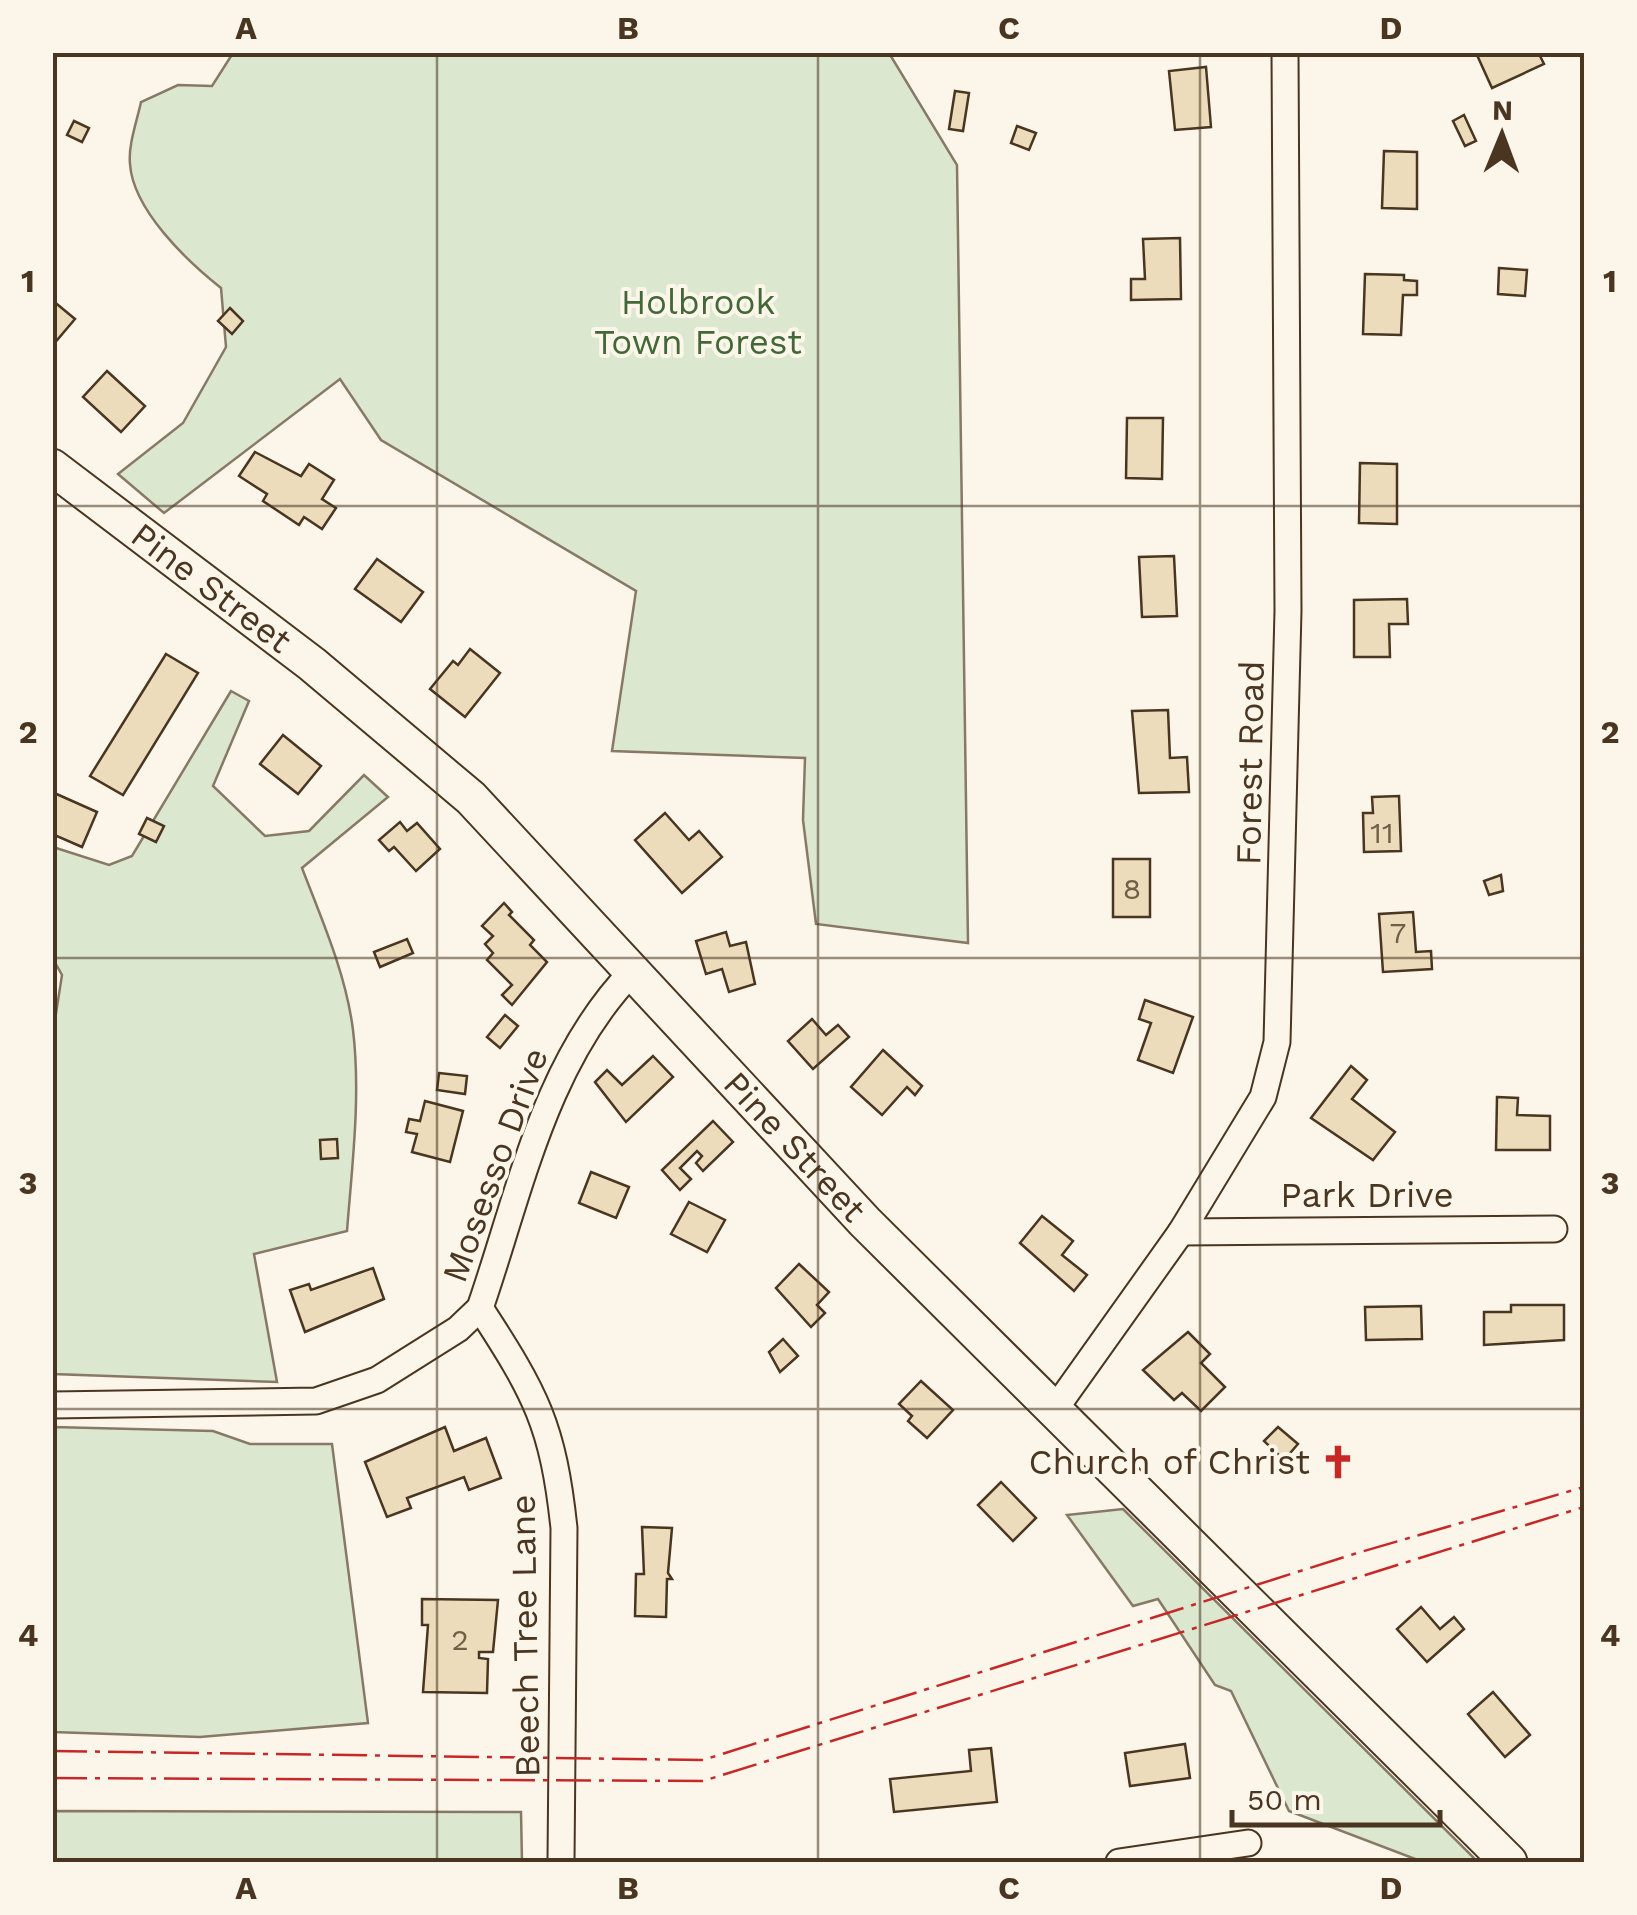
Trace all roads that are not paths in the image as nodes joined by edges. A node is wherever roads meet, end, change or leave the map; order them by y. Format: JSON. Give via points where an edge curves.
{"nodes":[{"id":1,"x":1285,"y":52,"type":"edge"},
{"id":2,"x":52,"y":467,"type":"edge"},
{"id":3,"x":633,"y":971,"type":"junction"},
{"id":4,"x":1554,"y":1229,"type":"dead end"},
{"id":5,"x":1181,"y":1232,"type":"junction"},
{"id":6,"x":480,"y":1308,"type":"junction"},
{"id":7,"x":52,"y":1404,"type":"edge"},
{"id":8,"x":1055,"y":1409,"type":"junction"},
{"id":9,"x":1248,"y":1843,"type":"dead end"},
{"id":10,"x":1157,"y":1860,"type":"edge"},
{"id":11,"x":561,"y":1862,"type":"edge"},
{"id":12,"x":1118,"y":1862,"type":"edge"},
{"id":13,"x":1509,"y":1862,"type":"edge"}],
"edges":[{"from":1,"to":5,"type":"street","name":"Forest Road","via":[[1288,611],[1278,1042],[1263,1097]]},
{"from":2,"to":3,"type":"main road","name":"Pine Street","via":[[417,748]]},
{"from":3,"to":6,"type":"street","name":"Mosesso Drive","via":[[590,1020],[564,1070]]},
{"from":3,"to":8,"type":"main road","name":"Pine Street","via":[[865,1222]]},
{"from":4,"to":5,"type":"street","name":"Park Drive"},
{"from":5,"to":8,"type":"street","name":"Forest Road"},
{"from":6,"to":7,"type":"street","name":"Mosesso Drive","via":[[378,1380],[316,1402]]},
{"from":6,"to":11,"type":"street","name":"Beech Tree Lane","via":[[537,1399],[559,1480]]},
{"from":8,"to":13,"type":"main road","name":"Pine Street"},
{"from":9,"to":10,"type":"street"},
{"from":10,"to":12,"type":"street"}]}
